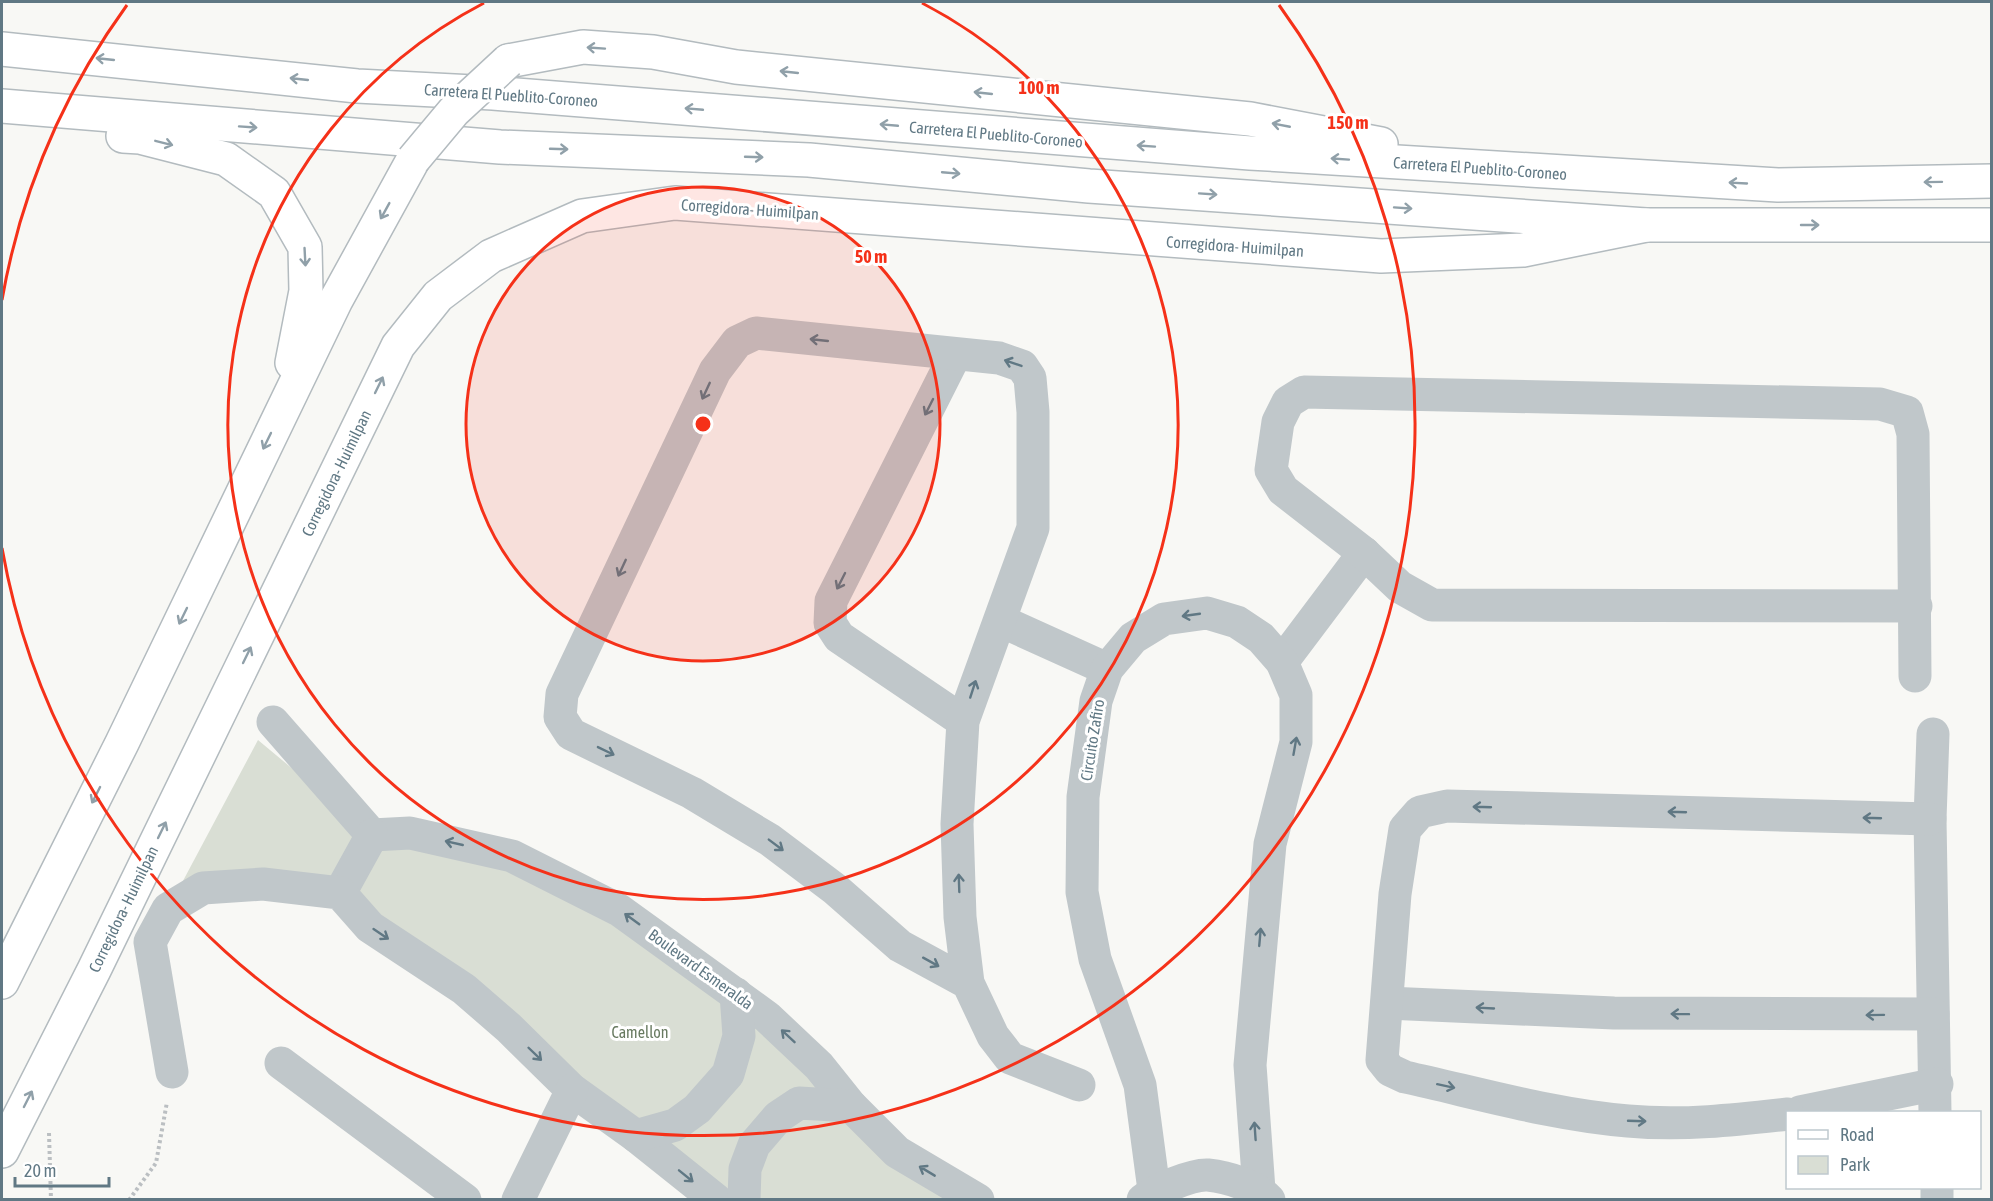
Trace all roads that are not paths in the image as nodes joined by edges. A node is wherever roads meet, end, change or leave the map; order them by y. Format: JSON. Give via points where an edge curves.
{"nodes":[{"id":1,"x":2,"y":49,"type":"edge"},
{"id":2,"x":2,"y":106,"type":"edge"},
{"id":3,"x":2,"y":127,"type":"edge"},
{"id":4,"x":1524,"y":171,"type":"junction"},
{"id":5,"x":1992,"y":181,"type":"edge"},
{"id":6,"x":1646,"y":225,"type":"junction"},
{"id":7,"x":1992,"y":225,"type":"edge"},
{"id":8,"x":955,"y":355,"type":"junction"},
{"id":9,"x":284,"y":406,"type":"junction"},
{"id":10,"x":1364,"y":553,"type":"junction"},
{"id":11,"x":1916,"y":606,"type":"junction"},
{"id":12,"x":1001,"y":621,"type":"junction"},
{"id":13,"x":1282,"y":662,"type":"junction"},
{"id":14,"x":1107,"y":669,"type":"junction"},
{"id":15,"x":1915,"y":676,"type":"dead end"},
{"id":16,"x":963,"y":721,"type":"junction"},
{"id":17,"x":273,"y":722,"type":"dead end"},
{"id":18,"x":1933,"y":734,"type":"dead end"},
{"id":19,"x":1930,"y":819,"type":"junction"},
{"id":20,"x":372,"y":835,"type":"junction"},
{"id":21,"x":340,"y":893,"type":"junction"},
{"id":22,"x":2,"y":982,"type":"edge"},
{"id":23,"x":968,"y":983,"type":"junction"},
{"id":24,"x":736,"y":994,"type":"junction"},
{"id":25,"x":1387,"y":1003,"type":"junction"},
{"id":26,"x":1934,"y":1014,"type":"junction"},
{"id":27,"x":281,"y":1063,"type":"dead end"},
{"id":28,"x":172,"y":1072,"type":"road end"},
{"id":29,"x":1079,"y":1085,"type":"dead end"},
{"id":30,"x":572,"y":1090,"type":"junction"},
{"id":31,"x":1936,"y":1098,"type":"edge"},
{"id":32,"x":851,"y":1106,"type":"junction"},
{"id":33,"x":1818,"y":1111,"type":"edge"},
{"id":34,"x":1786,"y":1114,"type":"edge"},
{"id":35,"x":636,"y":1136,"type":"junction"},
{"id":36,"x":2,"y":1151,"type":"edge"},
{"id":37,"x":1149,"y":1195,"type":"edge"},
{"id":38,"x":1264,"y":1195,"type":"edge"},
{"id":39,"x":465,"y":1200,"type":"edge"},
{"id":40,"x":518,"y":1200,"type":"edge"},
{"id":41,"x":716,"y":1200,"type":"edge"},
{"id":42,"x":744,"y":1200,"type":"edge"},
{"id":43,"x":978,"y":1200,"type":"edge"}],
"edges":[{"from":4,"to":1,"type":"main road","name":"Carretera El Pueblito-Coroneo","one_way":true,"via":[[357,86]]},
{"from":2,"to":6,"type":"main road","one_way":true,"via":[[500,147],[809,160],[1089,186]]},
{"from":3,"to":9,"type":"main road","one_way":true,"via":[[140,137],[226,159],[274,193],[305,247],[306,291]]},
{"from":5,"to":4,"type":"main road","name":"Carretera El Pueblito-Coroneo","one_way":true,"via":[[1778,185]]},
{"from":4,"to":9,"type":"main road","one_way":true,"bridge":true,"via":[[1250,119],[747,68],[653,52],[583,47],[508,61],[454,111],[413,160],[336,300]]},
{"from":6,"to":7,"type":"main road","one_way":true},
{"from":36,"to":6,"type":"main road","name":"Corregidora- Huimilpan","one_way":true,"via":[[398,346],[438,296],[491,256],[582,216],[675,203],[1381,256],[1523,250]]},
{"from":12,"to":8,"type":"street","one_way":true,"via":[[1032,528],[1030,378],[1022,366],[999,358]]},
{"from":8,"to":16,"type":"street","one_way":true,"via":[[831,601],[830,623],[839,638]]},
{"from":8,"to":23,"type":"street","one_way":true,"via":[[756,333],[737,342],[715,371],[562,694],[560,717],[571,734],[692,793],[770,840],[835,889],[900,946]]},
{"from":9,"to":22,"type":"main road","one_way":true},
{"from":10,"to":11,"type":"street","via":[[1400,587],[1432,605]]},
{"from":10,"to":11,"type":"street","via":[[1283,490],[1271,470],[1278,422],[1288,402],[1304,392],[1880,404],[1907,412],[1912,434]]},
{"from":10,"to":13,"type":"street"},
{"from":11,"to":15,"type":"street"},
{"from":12,"to":14,"type":"street"},
{"from":16,"to":12,"type":"street","one_way":true},
{"from":13,"to":14,"type":"street","name":"Circuito Zafiro","one_way":true,"via":[[1238,622],[1207,613],[1164,619],[1133,638]]},
{"from":38,"to":13,"type":"street","name":"Circuito Zafiro","one_way":true,"via":[[1250,1065],[1270,844],[1296,742],[1296,695]]},
{"from":14,"to":37,"type":"street","name":"Circuito Zafiro","via":[[1096,700],[1083,797],[1082,892],[1095,959],[1140,1085]]},
{"from":23,"to":16,"type":"street","one_way":true,"via":[[960,917],[957,824]]},
{"from":17,"to":20,"type":"street"},
{"from":18,"to":19,"type":"street"},
{"from":19,"to":25,"type":"street","one_way":true,"via":[[1447,806],[1420,812],[1405,829],[1395,894]]},
{"from":19,"to":26,"type":"street"},
{"from":20,"to":21,"type":"street"},
{"from":24,"to":20,"type":"street","name":"Boulevard Esmeralda","one_way":true,"via":[[619,910],[512,856],[410,833]]},
{"from":21,"to":28,"type":"street","via":[[263,884],[203,888],[168,909],[150,942]]},
{"from":21,"to":30,"type":"street","one_way":true,"via":[[370,927],[464,989]]},
{"from":23,"to":29,"type":"street","via":[[993,1036],[1010,1058]]},
{"from":32,"to":24,"type":"street","name":"Boulevard Esmeralda","one_way":true,"via":[[819,1066]]},
{"from":24,"to":35,"type":"street","via":[[739,1036],[728,1074],[697,1109],[675,1125]]},
{"from":26,"to":25,"type":"street","one_way":true,"via":[[1614,1013]]},
{"from":25,"to":34,"type":"street","one_way":true,"via":[[1382,1060],[1390,1070],[1405,1077],[1562,1112],[1629,1121],[1706,1123]]},
{"from":26,"to":31,"type":"street"},
{"from":27,"to":39,"type":"street"},
{"from":30,"to":35,"type":"street"},
{"from":30,"to":40,"type":"street"},
{"from":31,"to":33,"type":"street"},
{"from":32,"to":42,"type":"street","via":[[799,1103],[778,1117],[754,1145],[745,1169]]},
{"from":43,"to":32,"type":"street","name":"Boulevard Esmeralda","one_way":true,"via":[[897,1152]]},
{"from":35,"to":41,"type":"street","one_way":true},
{"from":37,"to":38,"type":"street","via":[[1207,1175]]}]}
